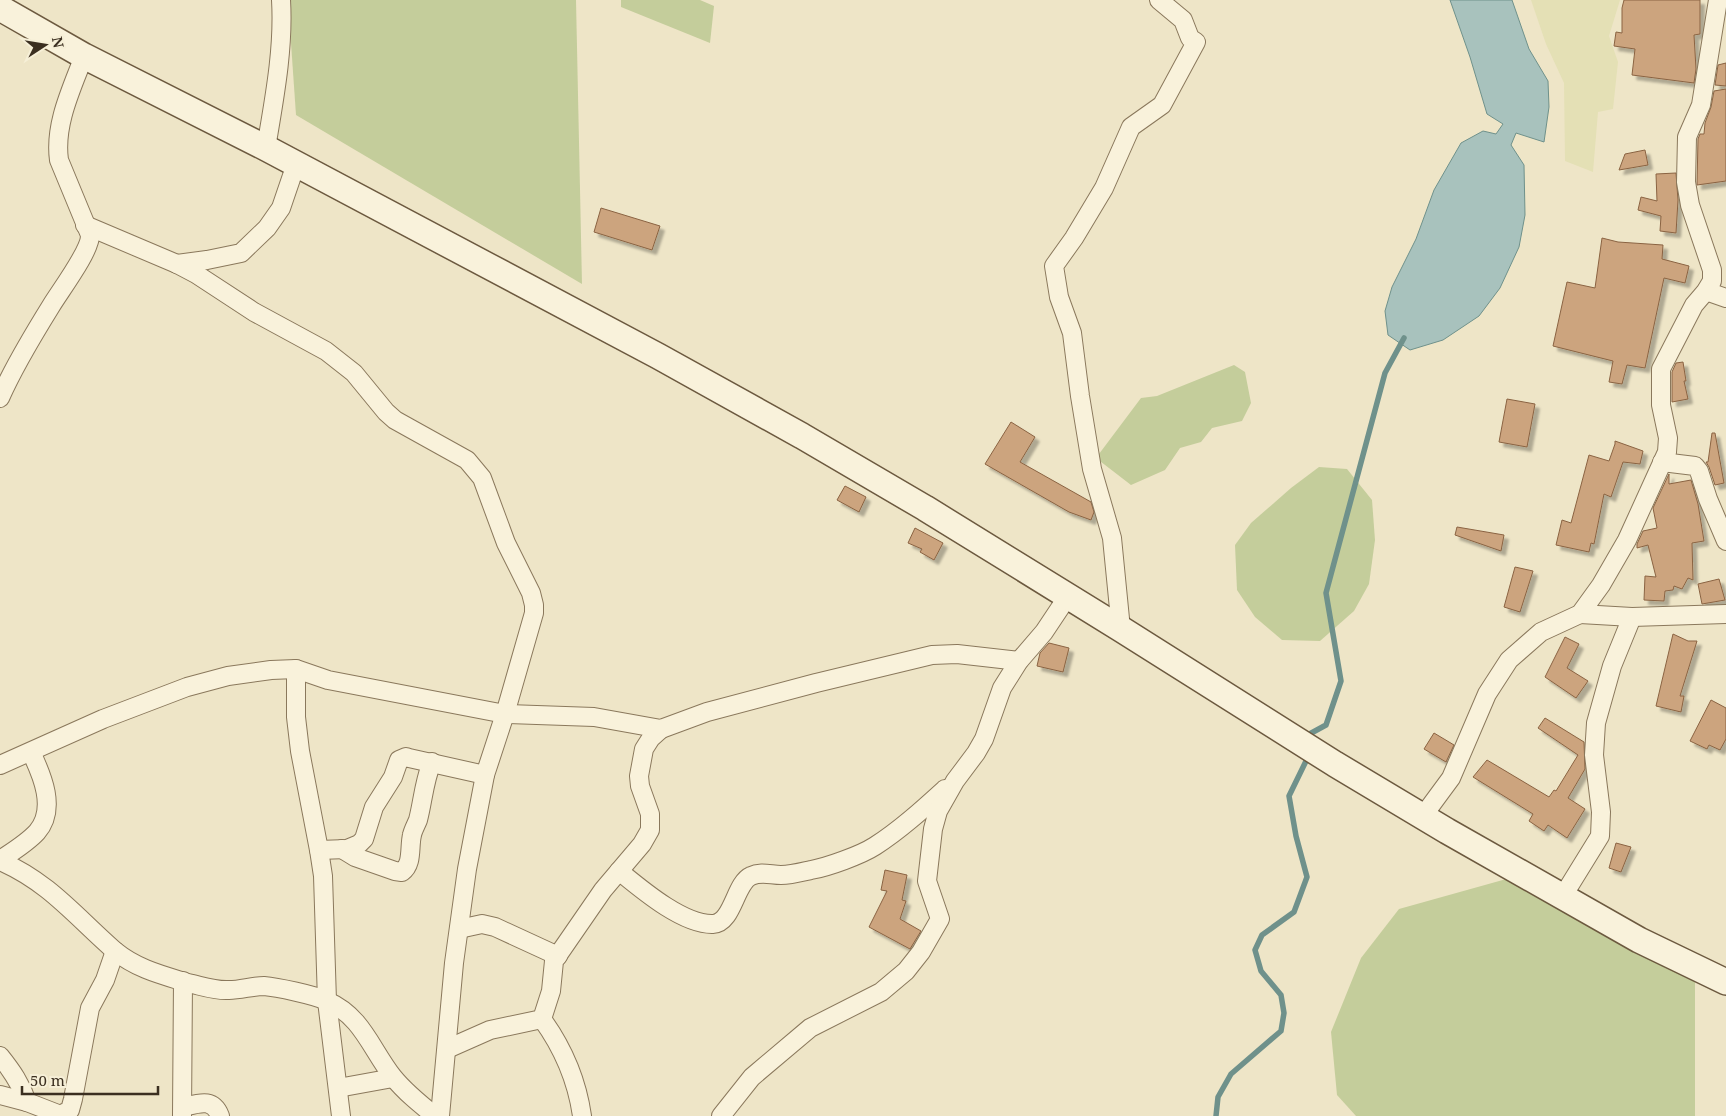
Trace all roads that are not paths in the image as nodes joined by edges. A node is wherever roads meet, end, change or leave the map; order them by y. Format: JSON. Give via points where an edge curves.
{"nodes":[{"id":1,"x":281,"y":0,"type":"edge"},
{"id":2,"x":1159,"y":0,"type":"edge"},
{"id":3,"x":1718,"y":0,"type":"edge"},
{"id":4,"x":0,"y":8,"type":"edge"},
{"id":5,"x":1717,"y":54,"type":"edge"},
{"id":6,"x":84,"y":56,"type":"junction"},
{"id":7,"x":266,"y":148,"type":"junction"},
{"id":8,"x":296,"y":164,"type":"junction"},
{"id":9,"x":85,"y":226,"type":"junction"},
{"id":10,"x":177,"y":264,"type":"junction"},
{"id":11,"x":1706,"y":291,"type":"junction"},
{"id":12,"x":1726,"y":298,"type":"edge"},
{"id":13,"x":0,"y":398,"type":"edge"},
{"id":14,"x":1662,"y":462,"type":"junction"},
{"id":15,"x":1726,"y":542,"type":"edge"},
{"id":16,"x":1068,"y":596,"type":"junction"},
{"id":17,"x":1580,"y":614,"type":"junction"},
{"id":18,"x":1726,"y":614,"type":"edge"},
{"id":19,"x":1632,"y":617,"type":"junction"},
{"id":20,"x":1121,"y":629,"type":"junction"},
{"id":21,"x":1019,"y":661,"type":"junction"},
{"id":22,"x":296,"y":669,"type":"junction"},
{"id":23,"x":505,"y":714,"type":"junction"},
{"id":24,"x":661,"y":730,"type":"junction"},
{"id":25,"x":31,"y":752,"type":"junction"},
{"id":26,"x":432,"y":762,"type":"junction"},
{"id":27,"x":0,"y":765,"type":"edge"},
{"id":28,"x":485,"y":776,"type":"junction"},
{"id":29,"x":955,"y":781,"type":"junction"},
{"id":30,"x":1423,"y":816,"type":"junction"},
{"id":31,"x":342,"y":849,"type":"junction"},
{"id":32,"x":319,"y":850,"type":"junction"},
{"id":33,"x":0,"y":861,"type":"edge"},
{"id":34,"x":618,"y":871,"type":"junction"},
{"id":35,"x":1563,"y":896,"type":"junction"},
{"id":36,"x":459,"y":929,"type":"junction"},
{"id":37,"x":115,"y":951,"type":"junction"},
{"id":38,"x":558,"y":956,"type":"junction"},
{"id":39,"x":183,"y":981,"type":"junction"},
{"id":40,"x":1726,"y":982,"type":"edge"},
{"id":41,"x":327,"y":1000,"type":"junction"},
{"id":42,"x":542,"y":1019,"type":"junction"},
{"id":43,"x":447,"y":1049,"type":"junction"},
{"id":44,"x":0,"y":1056,"type":"edge"},
{"id":45,"x":393,"y":1078,"type":"junction"},
{"id":46,"x":338,"y":1088,"type":"junction"},
{"id":47,"x":0,"y":1096,"type":"edge"},
{"id":48,"x":27,"y":1102,"type":"junction"},
{"id":49,"x":183,"y":1112,"type":"edge"},
{"id":50,"x":64,"y":1116,"type":"edge"},
{"id":51,"x":220,"y":1116,"type":"edge"},
{"id":52,"x":341,"y":1116,"type":"edge"},
{"id":53,"x":435,"y":1116,"type":"edge"},
{"id":54,"x":440,"y":1116,"type":"edge"},
{"id":55,"x":582,"y":1116,"type":"edge"},
{"id":56,"x":721,"y":1116,"type":"edge"}],
"edges":[{"from":1,"to":7,"type":"street","via":[[282,22]]},
{"from":2,"to":20,"type":"street","via":[[1183,20],[1190,38],[1196,42],[1162,105],[1131,126],[1104,188],[1054,266],[1059,297],[1072,333],[1092,469],[1112,538]]},
{"from":3,"to":5,"type":"street"},
{"from":4,"to":6,"type":"street"},
{"from":5,"to":11,"type":"street","via":[[1687,138],[1686,182],[1690,205],[1712,270],[1712,281]]},
{"from":6,"to":7,"type":"street"},
{"from":6,"to":9,"type":"street","via":[[65,106],[57,149]]},
{"from":7,"to":8,"type":"street"},
{"from":8,"to":10,"type":"street","via":[[281,208],[267,228],[241,252]]},
{"from":8,"to":16,"type":"street","via":[[802,436]]},
{"from":9,"to":10,"type":"street"},
{"from":9,"to":13,"type":"street","via":[[90,235],[89,244]]},
{"from":10,"to":23,"type":"street","via":[[326,352],[354,373],[395,420],[466,460],[482,478],[534,605]]},
{"from":11,"to":12,"type":"street"},
{"from":11,"to":14,"type":"street","via":[[1694,305],[1661,369],[1661,406],[1668,438]]},
{"from":14,"to":15,"type":"street","via":[[1695,466]]},
{"from":14,"to":17,"type":"street","via":[[1627,540],[1602,585]]},
{"from":16,"to":20,"type":"street"},
{"from":16,"to":21,"type":"street","via":[[1044,632]]},
{"from":17,"to":19,"type":"street"},
{"from":17,"to":30,"type":"street","via":[[1541,632],[1509,660],[1486,694],[1451,778]]},
{"from":18,"to":19,"type":"street"},
{"from":19,"to":35,"type":"street","via":[[1612,666],[1596,723],[1594,755],[1601,812],[1600,836]]},
{"from":20,"to":30,"type":"street"},
{"from":21,"to":24,"type":"street","via":[[957,654],[932,655],[707,712]]},
{"from":21,"to":29,"type":"street","via":[[1002,688],[984,739]]},
{"from":22,"to":23,"type":"street","via":[[328,680]]},
{"from":22,"to":25,"type":"street","via":[[228,676],[187,687],[95,722]]},
{"from":22,"to":32,"type":"street","via":[[300,751]]},
{"from":23,"to":24,"type":"street","via":[[594,717]]},
{"from":23,"to":28,"type":"street"},
{"from":24,"to":34,"type":"street","via":[[644,749],[639,776],[650,814],[650,830]]},
{"from":25,"to":27,"type":"street"},
{"from":25,"to":33,"type":"street","via":[[46,788],[43,821],[37,832]]},
{"from":26,"to":28,"type":"street"},
{"from":26,"to":31,"type":"street","via":[[406,757],[399,760],[393,777],[374,807],[364,839]]},
{"from":26,"to":31,"type":"street","via":[[405,870],[395,871]]},
{"from":28,"to":36,"type":"street"},
{"from":29,"to":34,"type":"street","via":[[873,848],[824,867],[782,875],[754,874],[746,878],[726,916],[713,924],[670,909]]},
{"from":29,"to":56,"type":"street","via":[[938,811],[933,829],[927,881],[940,919],[921,952],[906,971],[881,992],[810,1028],[752,1077]]},
{"from":30,"to":35,"type":"street"},
{"from":31,"to":32,"type":"street"},
{"from":32,"to":41,"type":"street","via":[[323,876]]},
{"from":33,"to":37,"type":"street","via":[[30,876],[58,896]]},
{"from":34,"to":38,"type":"street"},
{"from":35,"to":40,"type":"street","via":[[1639,940]]},
{"from":36,"to":38,"type":"street","via":[[482,924],[495,927]]},
{"from":36,"to":43,"type":"street"},
{"from":37,"to":39,"type":"street","via":[[142,968]]},
{"from":37,"to":50,"type":"street","via":[[90,1008],[73,1099]]},
{"from":38,"to":42,"type":"street","via":[[554,961],[551,991]]},
{"from":39,"to":41,"type":"street","via":[[212,989],[264,986]]},
{"from":39,"to":49,"type":"street"},
{"from":41,"to":45,"type":"street","via":[[360,1025]]},
{"from":41,"to":46,"type":"street"},
{"from":42,"to":43,"type":"street","via":[[490,1030]]},
{"from":42,"to":55,"type":"street","via":[[553,1034],[575,1080]]},
{"from":43,"to":54,"type":"street"},
{"from":44,"to":48,"type":"street","via":[[13,1072]]},
{"from":45,"to":46,"type":"street"},
{"from":45,"to":53,"type":"street"},
{"from":46,"to":52,"type":"street"},
{"from":47,"to":48,"type":"street"},
{"from":48,"to":50,"type":"street"},
{"from":49,"to":51,"type":"street","via":[[203,1103],[212,1104]]}]}
